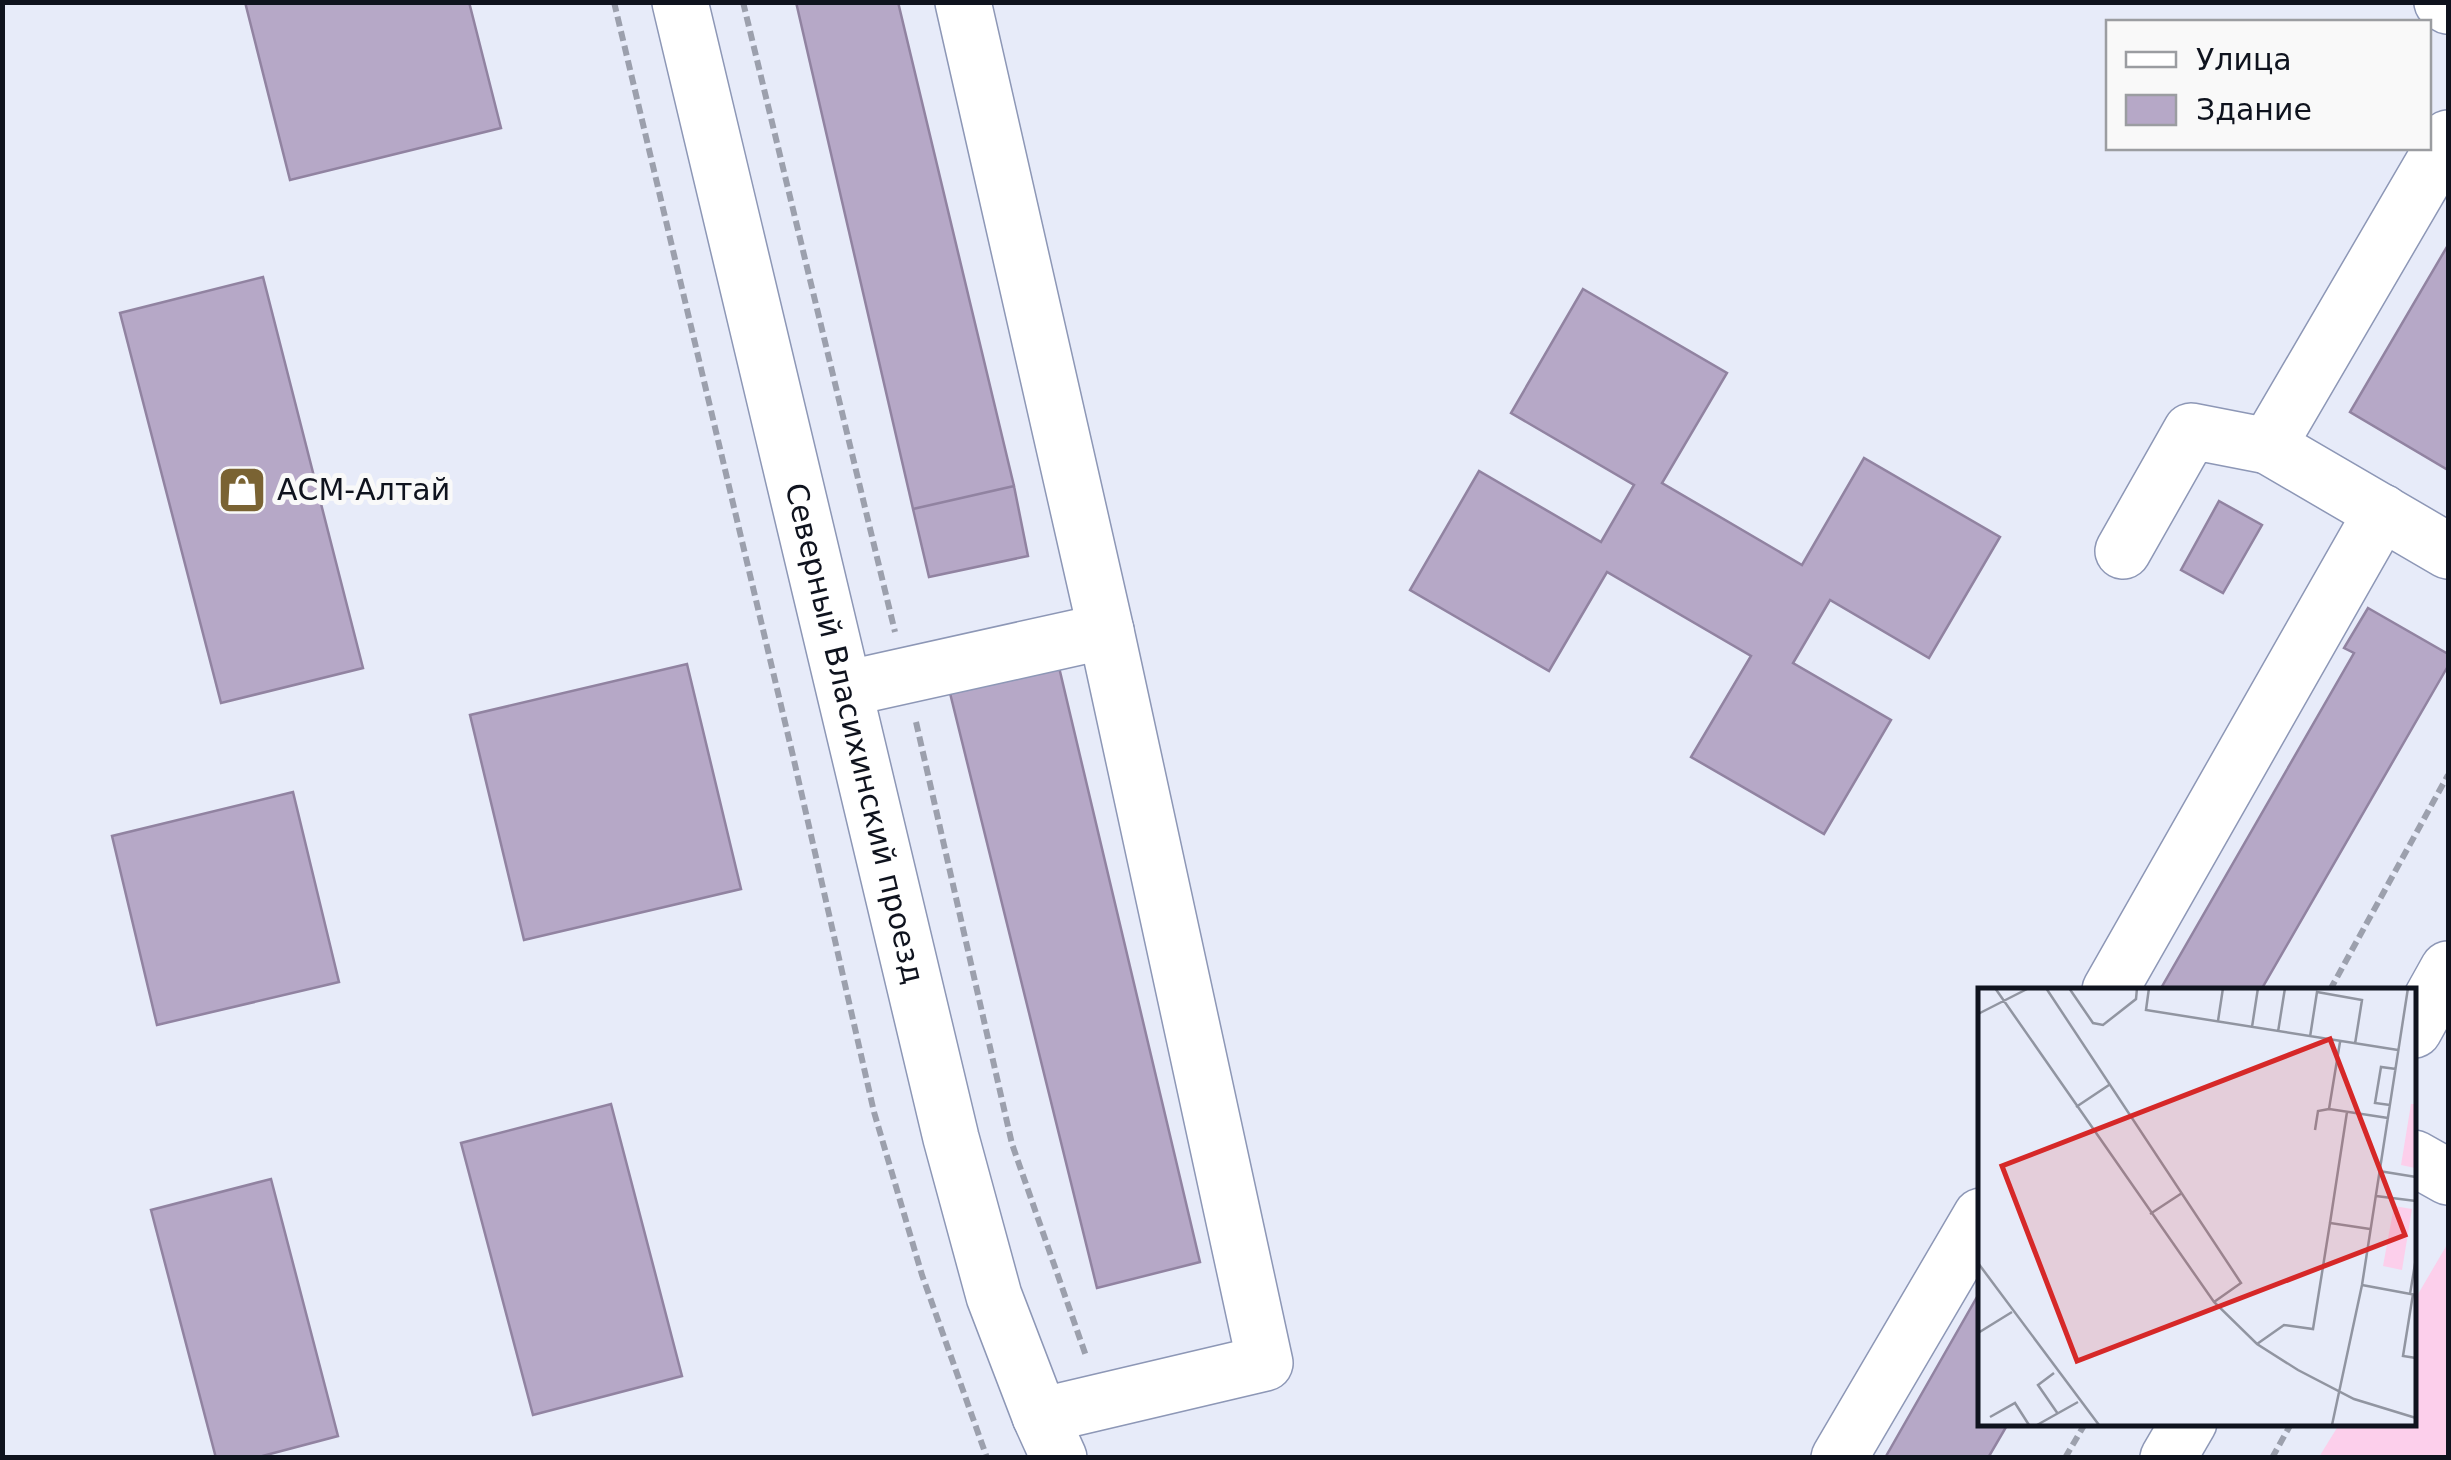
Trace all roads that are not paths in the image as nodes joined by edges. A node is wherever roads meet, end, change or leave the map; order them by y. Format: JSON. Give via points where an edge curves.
{"nodes":[{"id":1,"x":680,"y":2,"type":"edge"},
{"id":2,"x":963,"y":2,"type":"edge"},
{"id":3,"x":2442,"y":2,"type":"edge"},
{"id":4,"x":2448,"y":6,"type":"edge"},
{"id":5,"x":2448,"y":138,"type":"edge"},
{"id":6,"x":2268,"y":446,"type":"junction"},
{"id":7,"x":2382,"y":512,"type":"junction"},
{"id":8,"x":2123,"y":551,"type":"dead end"},
{"id":9,"x":2448,"y":551,"type":"edge"},
{"id":10,"x":1106,"y":632,"type":"junction"},
{"id":11,"x":845,"y":689,"type":"junction"},
{"id":12,"x":2447,"y":976,"type":"edge"},
{"id":13,"x":2111,"y":988,"type":"edge"},
{"id":14,"x":2416,"y":1027,"type":"edge"},
{"id":15,"x":2416,"y":1159,"type":"edge"},
{"id":16,"x":2448,"y":1177,"type":"edge"},
{"id":17,"x":1978,"y":1221,"type":"edge"},
{"id":18,"x":2186,"y":1425,"type":"edge"},
{"id":19,"x":1049,"y":1437,"type":"edge"},
{"id":20,"x":1839,"y":1458,"type":"edge"},
{"id":21,"x":2168,"y":1458,"type":"edge"}],
"edges":[{"from":1,"to":11,"type":"street","name":"Северный Власихинский проезд"},
{"from":2,"to":10,"type":"street"},
{"from":3,"to":4,"type":"street"},
{"from":5,"to":6,"type":"street"},
{"from":6,"to":7,"type":"street"},
{"from":6,"to":8,"type":"street","via":[[2192,431]]},
{"from":7,"to":9,"type":"street"},
{"from":7,"to":13,"type":"street"},
{"from":10,"to":11,"type":"street"},
{"from":10,"to":19,"type":"street","via":[[1265,1363]]},
{"from":11,"to":19,"type":"street","name":"Северный Власихинский проезд","via":[[994,1296]]},
{"from":12,"to":14,"type":"street"},
{"from":15,"to":16,"type":"street"},
{"from":17,"to":20,"type":"street"},
{"from":18,"to":21,"type":"street"}]}
